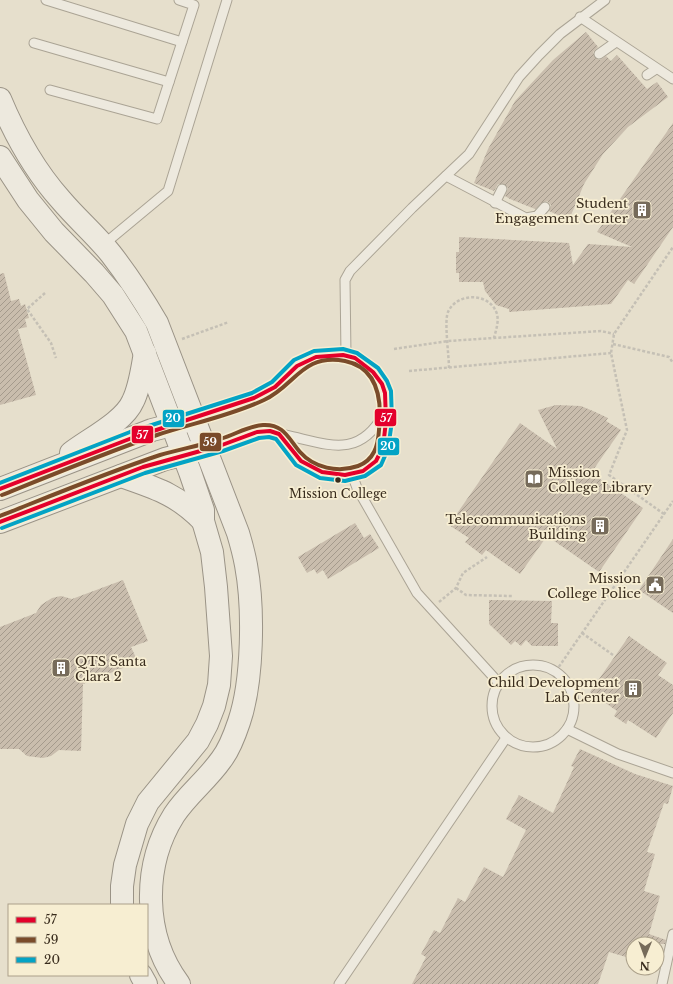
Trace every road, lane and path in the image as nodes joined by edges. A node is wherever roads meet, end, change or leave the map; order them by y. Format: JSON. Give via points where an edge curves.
{"nodes":[{"id":1,"x":46,"y":0,"type":"edge"},
{"id":2,"x":179,"y":0,"type":"edge"},
{"id":3,"x":227,"y":0,"type":"edge"},
{"id":4,"x":605,"y":0,"type":"edge"},
{"id":5,"x":580,"y":17,"type":"junction"},
{"id":6,"x":34,"y":42,"type":"dead end"},
{"id":7,"x":182,"y":42,"type":"junction"},
{"id":8,"x":616,"y":42,"type":"junction"},
{"id":9,"x":600,"y":54,"type":"dead end"},
{"id":10,"x":656,"y":69,"type":"junction"},
{"id":11,"x":647,"y":75,"type":"dead end"},
{"id":12,"x":673,"y":79,"type":"edge"},
{"id":13,"x":169,"y":82,"type":"junction"},
{"id":14,"x":50,"y":90,"type":"dead end"},
{"id":15,"x":0,"y":99,"type":"edge"},
{"id":16,"x":0,"y":157,"type":"edge"},
{"id":17,"x":446,"y":176,"type":"junction"},
{"id":18,"x":502,"y":189,"type":"dead end"},
{"id":19,"x":495,"y":203,"type":"junction"},
{"id":20,"x":545,"y":207,"type":"dead end"},
{"id":21,"x":103,"y":245,"type":"junction"},
{"id":22,"x":673,"y":247,"type":"edge"},
{"id":23,"x":45,"y":293,"type":"dead end"},
{"id":24,"x":229,"y":322,"type":"dead end"},
{"id":25,"x":614,"y":334,"type":"junction"},
{"id":26,"x":494,"y":338,"type":"junction"},
{"id":27,"x":180,"y":340,"type":"dead end"},
{"id":28,"x":448,"y":341,"type":"junction"},
{"id":29,"x":612,"y":344,"type":"junction"},
{"id":30,"x":394,"y":349,"type":"dead end"},
{"id":31,"x":145,"y":353,"type":"junction"},
{"id":32,"x":611,"y":353,"type":"junction"},
{"id":33,"x":346,"y":355,"type":"junction"},
{"id":34,"x":56,"y":358,"type":"dead end"},
{"id":35,"x":673,"y":363,"type":"edge"},
{"id":36,"x":449,"y":368,"type":"junction"},
{"id":37,"x":409,"y":371,"type":"dead end"},
{"id":38,"x":386,"y":412,"type":"junction"},
{"id":39,"x":194,"y":419,"type":"junction"},
{"id":40,"x":172,"y":424,"type":"junction"},
{"id":41,"x":282,"y":434,"type":"junction"},
{"id":42,"x":206,"y":449,"type":"junction"},
{"id":43,"x":183,"y":455,"type":"junction"},
{"id":44,"x":53,"y":468,"type":"junction"},
{"id":45,"x":352,"y":474,"type":"junction"},
{"id":46,"x":121,"y":476,"type":"junction"},
{"id":47,"x":0,"y":489,"type":"edge"},
{"id":48,"x":673,"y":501,"type":"edge"},
{"id":49,"x":664,"y":514,"type":"junction"},
{"id":50,"x":203,"y":521,"type":"junction"},
{"id":51,"x":0,"y":522,"type":"edge"},
{"id":52,"x":487,"y":557,"type":"dead end"},
{"id":53,"x":456,"y":588,"type":"junction"},
{"id":54,"x":512,"y":596,"type":"dead end"},
{"id":55,"x":431,"y":608,"type":"junction"},
{"id":56,"x":582,"y":633,"type":"junction"},
{"id":57,"x":613,"y":655,"type":"dead end"},
{"id":58,"x":556,"y":671,"type":"junction"},
{"id":59,"x":498,"y":682,"type":"junction"},
{"id":60,"x":567,"y":730,"type":"junction"},
{"id":61,"x":506,"y":738,"type":"junction"},
{"id":62,"x":673,"y":773,"type":"edge"},
{"id":63,"x":122,"y":904,"type":"edge"},
{"id":64,"x":673,"y":934,"type":"edge"},
{"id":65,"x":179,"y":984,"type":"edge"},
{"id":66,"x":339,"y":984,"type":"edge"},
{"id":67,"x":662,"y":984,"type":"edge"}],
"edges":[{"from":1,"to":7,"type":"lane"},
{"from":2,"to":7,"type":"lane","via":[[194,5]]},
{"from":3,"to":21,"type":"lane","via":[[168,191]]},
{"from":4,"to":5,"type":"lane"},
{"from":5,"to":8,"type":"lane"},
{"from":5,"to":17,"type":"lane","via":[[519,77],[469,154]]},
{"from":6,"to":13,"type":"lane"},
{"from":7,"to":13,"type":"lane"},
{"from":8,"to":9,"type":"lane"},
{"from":8,"to":10,"type":"lane"},
{"from":10,"to":11,"type":"lane"},
{"from":10,"to":12,"type":"lane"},
{"from":13,"to":14,"type":"lane","via":[[157,119]]},
{"from":15,"to":21,"type":"street","via":[[22,145],[39,172],[60,200]]},
{"from":16,"to":31,"type":"street","via":[[54,232],[94,273],[128,315]]},
{"from":17,"to":19,"type":"lane"},
{"from":17,"to":33,"type":"lane","via":[[393,227],[345,280]]},
{"from":18,"to":19,"type":"lane"},
{"from":19,"to":20,"type":"lane","via":[[526,218],[537,216]]},
{"from":21,"to":39,"type":"street","via":[[144,299],[157,323]]},
{"from":22,"to":25,"type":"path"},
{"from":23,"to":34,"type":"path","via":[[27,309],[51,343]]},
{"from":24,"to":27,"type":"path"},
{"from":25,"to":26,"type":"path","via":[[601,331]]},
{"from":25,"to":29,"type":"path"},
{"from":26,"to":28,"type":"path"},
{"from":26,"to":28,"type":"path","via":[[498,325],[496,313],[488,302],[479,297],[466,297],[454,303],[448,313]]},
{"from":28,"to":30,"type":"path"},
{"from":28,"to":36,"type":"path"},
{"from":29,"to":32,"type":"path"},
{"from":29,"to":35,"type":"path","via":[[669,357]]},
{"from":31,"to":40,"type":"street"},
{"from":31,"to":44,"type":"street","via":[[133,403],[124,414]]},
{"from":32,"to":36,"type":"path"},
{"from":32,"to":49,"type":"path","via":[[627,430],[609,475]]},
{"from":33,"to":38,"type":"lane","via":[[376,374],[384,387]]},
{"from":33,"to":39,"type":"lane","via":[[325,355],[307,360],[293,368],[272,390]]},
{"from":36,"to":37,"type":"path"},
{"from":38,"to":41,"type":"lane","via":[[376,430],[362,440],[348,444],[324,445]]},
{"from":38,"to":45,"type":"lane","via":[[381,453],[374,465]]},
{"from":39,"to":40,"type":"street"},
{"from":39,"to":42,"type":"street"},
{"from":40,"to":43,"type":"street"},
{"from":40,"to":44,"type":"street"},
{"from":41,"to":42,"type":"lane","via":[[268,431],[254,433]]},
{"from":41,"to":45,"type":"lane","via":[[294,453],[307,466],[337,476]]},
{"from":42,"to":43,"type":"street"},
{"from":42,"to":65,"type":"street","via":[[238,533],[246,565],[249,598],[249,669],[245,701],[239,722],[222,760],[186,798],[174,816],[161,840],[154,865],[150,887],[151,913],[164,958]]},
{"from":43,"to":46,"type":"street"},
{"from":43,"to":50,"type":"street","via":[[203,510]]},
{"from":44,"to":47,"type":"street"},
{"from":45,"to":55,"type":"lane","via":[[392,552],[417,593]]},
{"from":46,"to":50,"type":"street","via":[[178,499]]},
{"from":46,"to":51,"type":"street"},
{"from":48,"to":49,"type":"path"},
{"from":49,"to":56,"type":"path"},
{"from":50,"to":63,"type":"street","via":[[212,552],[216,587],[221,656],[219,684],[208,724],[198,741],[148,802],[137,824],[125,865]]},
{"from":52,"to":53,"type":"path","via":[[463,573]]},
{"from":53,"to":54,"type":"path","via":[[466,596]]},
{"from":53,"to":55,"type":"path"},
{"from":55,"to":59,"type":"lane"},
{"from":56,"to":57,"type":"path"},
{"from":56,"to":58,"type":"path"},
{"from":58,"to":59,"type":"lane","via":[[538,665],[518,667]]},
{"from":58,"to":60,"type":"lane","via":[[566,680],[575,704],[573,718]]},
{"from":59,"to":61,"type":"lane","via":[[493,693],[492,711],[498,728]]},
{"from":60,"to":61,"type":"lane","via":[[545,746],[518,745]]},
{"from":60,"to":62,"type":"lane","via":[[618,754]]},
{"from":61,"to":66,"type":"lane"},
{"from":64,"to":67,"type":"lane"}]}
